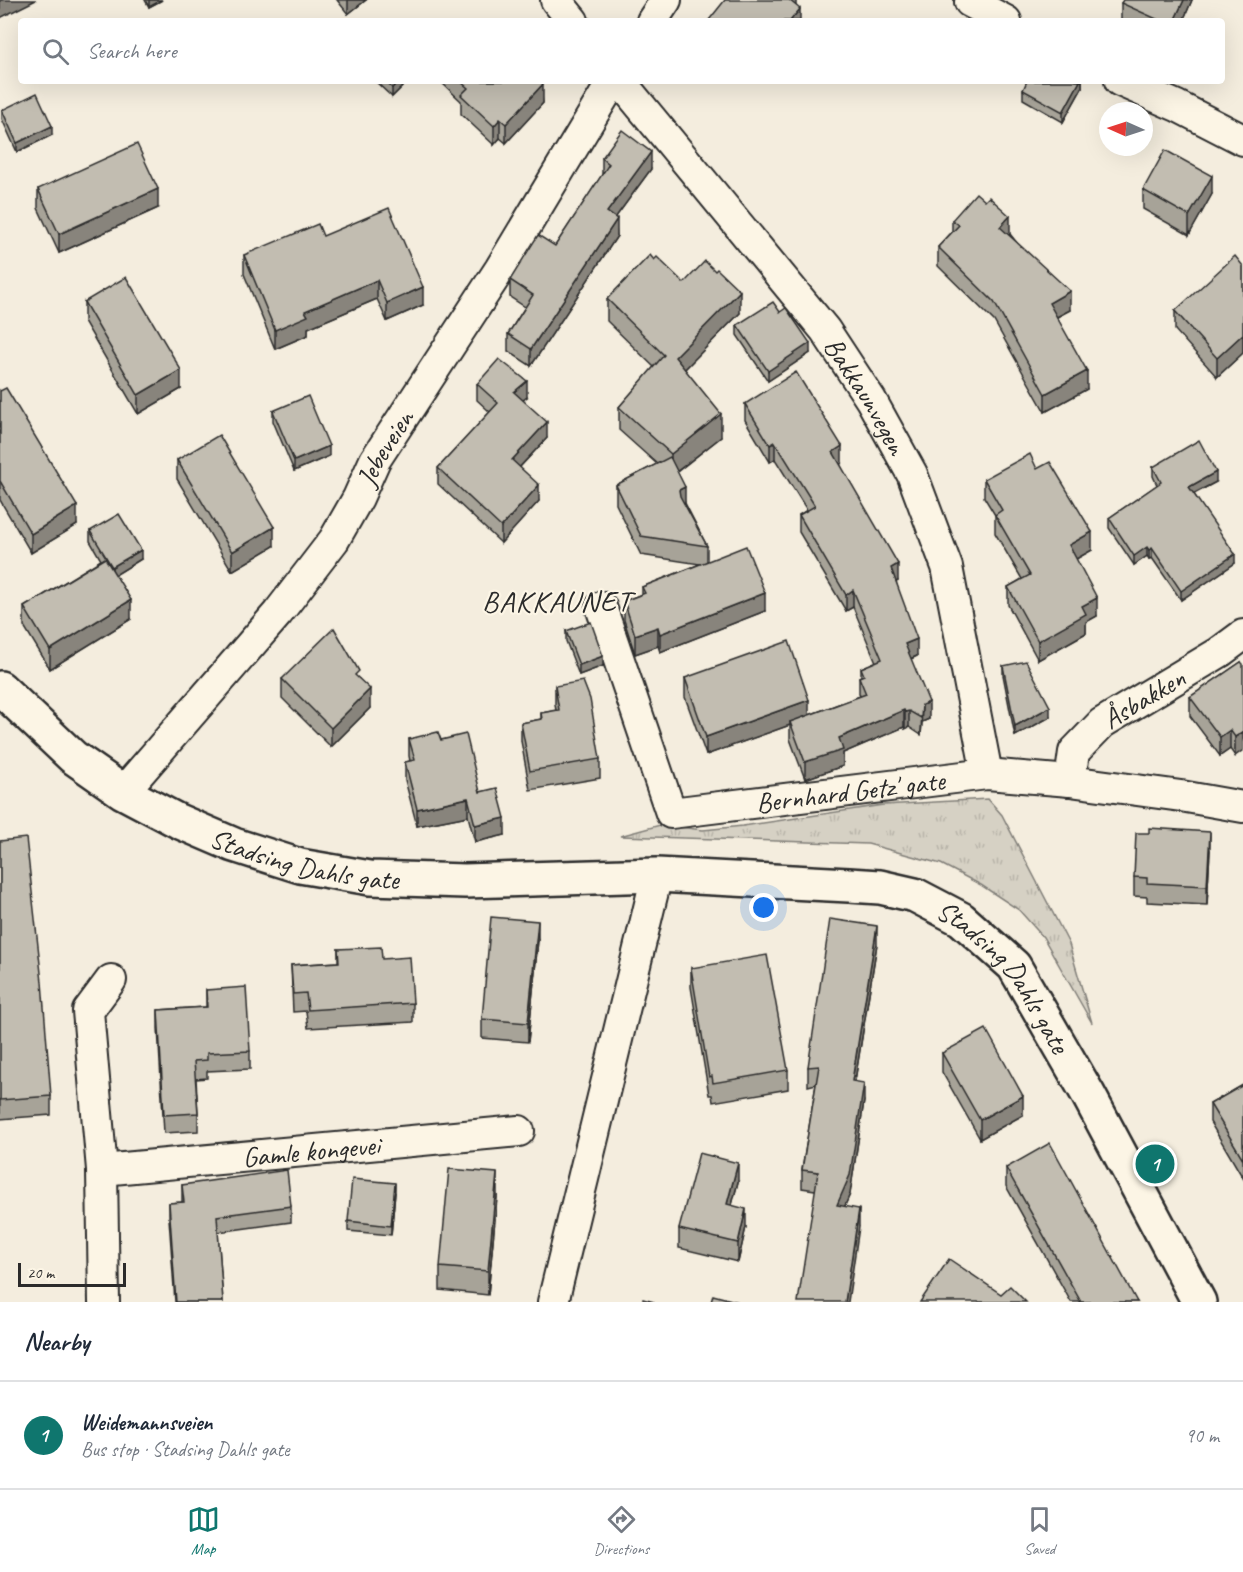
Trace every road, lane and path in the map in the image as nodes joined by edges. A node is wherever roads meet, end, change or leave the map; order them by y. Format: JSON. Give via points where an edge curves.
{"nodes":[{"id":1,"x":556,"y":0,"type":"edge"},
{"id":2,"x":666,"y":0,"type":"edge"},
{"id":3,"x":970,"y":2,"type":"dead end"},
{"id":4,"x":571,"y":18,"type":"edge"},
{"id":5,"x":654,"y":18,"type":"edge"},
{"id":6,"x":1000,"y":18,"type":"edge"},
{"id":7,"x":611,"y":84,"type":"edge"},
{"id":8,"x":622,"y":84,"type":"edge"},
{"id":9,"x":1127,"y":84,"type":"edge"},
{"id":10,"x":1243,"y":140,"type":"edge"},
{"id":11,"x":601,"y":607,"type":"dead end"},
{"id":12,"x":1243,"y":635,"type":"edge"},
{"id":13,"x":0,"y":688,"type":"edge"},
{"id":14,"x":987,"y":774,"type":"junction"},
{"id":15,"x":1070,"y":781,"type":"junction"},
{"id":16,"x":123,"y":792,"type":"junction"},
{"id":17,"x":1243,"y":807,"type":"edge"},
{"id":18,"x":657,"y":875,"type":"junction"},
{"id":19,"x":111,"y":980,"type":"dead end"},
{"id":20,"x":519,"y":1131,"type":"dead end"},
{"id":21,"x":102,"y":1170,"type":"junction"},
{"id":22,"x":104,"y":1302,"type":"edge"},
{"id":23,"x":553,"y":1302,"type":"edge"},
{"id":24,"x":1199,"y":1302,"type":"edge"}],
"edges":[{"from":1,"to":4,"type":"street"},
{"from":2,"to":5,"type":"street"},
{"from":3,"to":6,"type":"street"},
{"from":7,"to":16,"type":"street","name":"Jebeveien","via":[[500,269],[375,460],[334,540],[278,613]]},
{"from":8,"to":14,"type":"street","name":"Bakkaunvegen","via":[[825,330],[871,400],[912,474],[947,567]]},
{"from":9,"to":10,"type":"street"},
{"from":11,"to":14,"type":"street","name":"Bernhard Getz' gate","via":[[671,813]]},
{"from":12,"to":15,"type":"street","name":"Åsbakken","via":[[1102,723],[1074,752]]},
{"from":13,"to":16,"type":"main road","name":"Stadsing Dahls gate","via":[[73,757]]},
{"from":14,"to":15,"type":"street","name":"Bernhard Getz' gate"},
{"from":15,"to":17,"type":"street","name":"Bernhard Getz' gate"},
{"from":16,"to":18,"type":"main road","name":"Stadsing Dahls gate","via":[[234,845],[300,866],[370,878],[465,881]]},
{"from":18,"to":23,"type":"street"},
{"from":18,"to":24,"type":"main road","name":"Stadsing Dahls gate","via":[[880,887],[915,894],[961,919],[1014,966],[1088,1094]]},
{"from":19,"to":21,"type":"street","via":[[88,1011]]},
{"from":20,"to":21,"type":"street","name":"Gamle kongevei"},
{"from":21,"to":22,"type":"street"}]}
